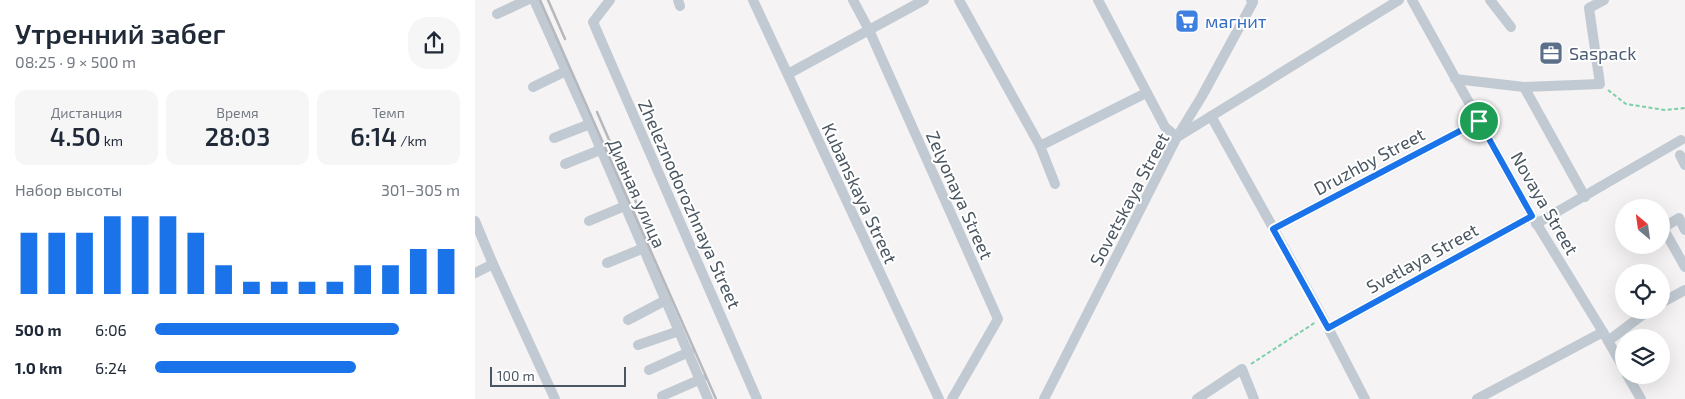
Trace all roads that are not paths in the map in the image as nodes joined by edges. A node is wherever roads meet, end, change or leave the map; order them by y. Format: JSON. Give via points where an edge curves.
{"nodes":[{"id":1,"x":527,"y":0,"type":"edge"},
{"id":2,"x":534,"y":0,"type":"edge"},
{"id":3,"x":610,"y":0,"type":"edge"},
{"id":4,"x":753,"y":0,"type":"edge"},
{"id":5,"x":853,"y":0,"type":"edge"},
{"id":6,"x":924,"y":0,"type":"edge"},
{"id":7,"x":959,"y":0,"type":"edge"},
{"id":8,"x":1098,"y":0,"type":"edge"},
{"id":9,"x":1399,"y":0,"type":"edge"},
{"id":10,"x":1412,"y":0,"type":"edge"},
{"id":11,"x":1490,"y":0,"type":"edge"},
{"id":12,"x":1604,"y":0,"type":"edge"},
{"id":13,"x":1252,"y":1,"type":"edge"},
{"id":14,"x":497,"y":14,"type":"dead end"},
{"id":15,"x":1511,"y":27,"type":"dead end"},
{"id":16,"x":869,"y":30,"type":"junction"},
{"id":17,"x":566,"y":71,"type":"junction"},
{"id":18,"x":788,"y":74,"type":"junction"},
{"id":19,"x":1455,"y":79,"type":"junction"},
{"id":20,"x":533,"y":87,"type":"dead end"},
{"id":21,"x":1524,"y":87,"type":"junction"},
{"id":22,"x":1146,"y":93,"type":"junction"},
{"id":23,"x":1211,"y":116,"type":"junction"},
{"id":24,"x":1479,"y":121,"type":"junction"},
{"id":25,"x":589,"y":124,"type":"junction"},
{"id":26,"x":1177,"y":136,"type":"junction"},
{"id":27,"x":555,"y":138,"type":"dead end"},
{"id":28,"x":1681,"y":140,"type":"dead end"},
{"id":29,"x":1040,"y":146,"type":"junction"},
{"id":30,"x":600,"y":150,"type":"junction"},
{"id":31,"x":565,"y":164,"type":"dead end"},
{"id":32,"x":1055,"y":184,"type":"dead end"},
{"id":33,"x":1585,"y":197,"type":"junction"},
{"id":34,"x":625,"y":206,"type":"junction"},
{"id":35,"x":1534,"y":220,"type":"junction"},
{"id":36,"x":475,"y":221,"type":"edge"},
{"id":37,"x":589,"y":221,"type":"dead end"},
{"id":38,"x":1273,"y":229,"type":"junction"},
{"id":39,"x":1685,"y":230,"type":"edge"},
{"id":40,"x":644,"y":248,"type":"junction"},
{"id":41,"x":607,"y":263,"type":"dead end"},
{"id":42,"x":493,"y":264,"type":"junction"},
{"id":43,"x":1685,"y":267,"type":"edge"},
{"id":44,"x":475,"y":273,"type":"edge"},
{"id":45,"x":1685,"y":290,"type":"edge"},
{"id":46,"x":1670,"y":298,"type":"edge"},
{"id":47,"x":666,"y":300,"type":"junction"},
{"id":48,"x":1635,"y":319,"type":"edge"},
{"id":49,"x":628,"y":320,"type":"dead end"},
{"id":50,"x":1328,"y":328,"type":"junction"},
{"id":51,"x":679,"y":331,"type":"junction"},
{"id":52,"x":1606,"y":337,"type":"junction"},
{"id":53,"x":639,"y":345,"type":"dead end"},
{"id":54,"x":689,"y":352,"type":"junction"},
{"id":55,"x":1615,"y":353,"type":"edge"},
{"id":56,"x":649,"y":370,"type":"dead end"},
{"id":57,"x":701,"y":379,"type":"junction"},
{"id":58,"x":1632,"y":384,"type":"edge"},
{"id":59,"x":662,"y":396,"type":"dead end"},
{"id":60,"x":555,"y":399,"type":"edge"},
{"id":61,"x":709,"y":399,"type":"edge"},
{"id":62,"x":757,"y":399,"type":"edge"},
{"id":63,"x":939,"y":399,"type":"edge"},
{"id":64,"x":952,"y":399,"type":"edge"},
{"id":65,"x":1044,"y":399,"type":"edge"},
{"id":66,"x":1197,"y":399,"type":"edge"},
{"id":67,"x":1253,"y":399,"type":"edge"},
{"id":68,"x":1365,"y":399,"type":"edge"},
{"id":69,"x":1477,"y":399,"type":"edge"},
{"id":70,"x":1641,"y":399,"type":"edge"}],
"edges":[{"from":1,"to":14,"type":"street"},
{"from":2,"to":17,"type":"street","name":"Дивная улица"},
{"from":3,"to":62,"type":"street","name":"Zheleznodorozhnaya Street","via":[[593,22]]},
{"from":4,"to":18,"type":"street","name":"Kubanskaya Street"},
{"from":5,"to":16,"type":"street","name":"Zelyonaya Street"},
{"from":6,"to":16,"type":"street"},
{"from":7,"to":29,"type":"street"},
{"from":8,"to":22,"type":"street"},
{"from":9,"to":23,"type":"street","name":"Sovetskaya Street"},
{"from":10,"to":19,"type":"street","name":"Novaya Street"},
{"from":11,"to":15,"type":"street"},
{"from":12,"to":21,"type":"street","via":[[1589,8],[1600,84]]},
{"from":13,"to":26,"type":"street"},
{"from":16,"to":18,"type":"street"},
{"from":16,"to":64,"type":"street","name":"Zelyonaya Street","via":[[998,319]]},
{"from":17,"to":20,"type":"street"},
{"from":17,"to":25,"type":"street","name":"Дивная улица"},
{"from":18,"to":63,"type":"street","name":"Kubanskaya Street"},
{"from":19,"to":21,"type":"street"},
{"from":19,"to":24,"type":"street","name":"Novaya Street"},
{"from":21,"to":33,"type":"street"},
{"from":22,"to":26,"type":"street","via":[[1165,126]]},
{"from":22,"to":29,"type":"street"},
{"from":23,"to":26,"type":"street","name":"Sovetskaya Street"},
{"from":23,"to":38,"type":"street"},
{"from":24,"to":35,"type":"street","name":"Novaya Street"},
{"from":24,"to":38,"type":"street","name":"Druzhby Street"},
{"from":25,"to":27,"type":"street"},
{"from":25,"to":30,"type":"street","name":"Дивная улица"},
{"from":26,"to":65,"type":"street","name":"Sovetskaya Street"},
{"from":28,"to":33,"type":"street","name":"Svetlaya Street"},
{"from":29,"to":32,"type":"street"},
{"from":30,"to":31,"type":"street"},
{"from":30,"to":34,"type":"street","name":"Дивная улица"},
{"from":33,"to":35,"type":"street","name":"Svetlaya Street"},
{"from":34,"to":37,"type":"street"},
{"from":34,"to":40,"type":"street","name":"Дивная улица"},
{"from":35,"to":50,"type":"street","name":"Svetlaya Street"},
{"from":35,"to":52,"type":"street","name":"Novaya Street"},
{"from":36,"to":42,"type":"street"},
{"from":38,"to":50,"type":"street"},
{"from":39,"to":43,"type":"street","via":[[1679,218],[1663,228]]},
{"from":40,"to":41,"type":"street"},
{"from":40,"to":47,"type":"street","name":"Дивная улица"},
{"from":42,"to":44,"type":"street"},
{"from":42,"to":60,"type":"street"},
{"from":45,"to":46,"type":"street"},
{"from":47,"to":49,"type":"street"},
{"from":47,"to":51,"type":"street","name":"Дивная улица"},
{"from":48,"to":52,"type":"street"},
{"from":50,"to":68,"type":"street"},
{"from":51,"to":53,"type":"street"},
{"from":51,"to":54,"type":"street","name":"Дивная улица"},
{"from":52,"to":55,"type":"street","name":"Novaya Street"},
{"from":52,"to":69,"type":"street"},
{"from":54,"to":56,"type":"street"},
{"from":54,"to":57,"type":"street","name":"Дивная улица"},
{"from":57,"to":59,"type":"street"},
{"from":57,"to":61,"type":"street","name":"Дивная улица"},
{"from":58,"to":70,"type":"street"},
{"from":66,"to":67,"type":"street","via":[[1242,369]]}]}
